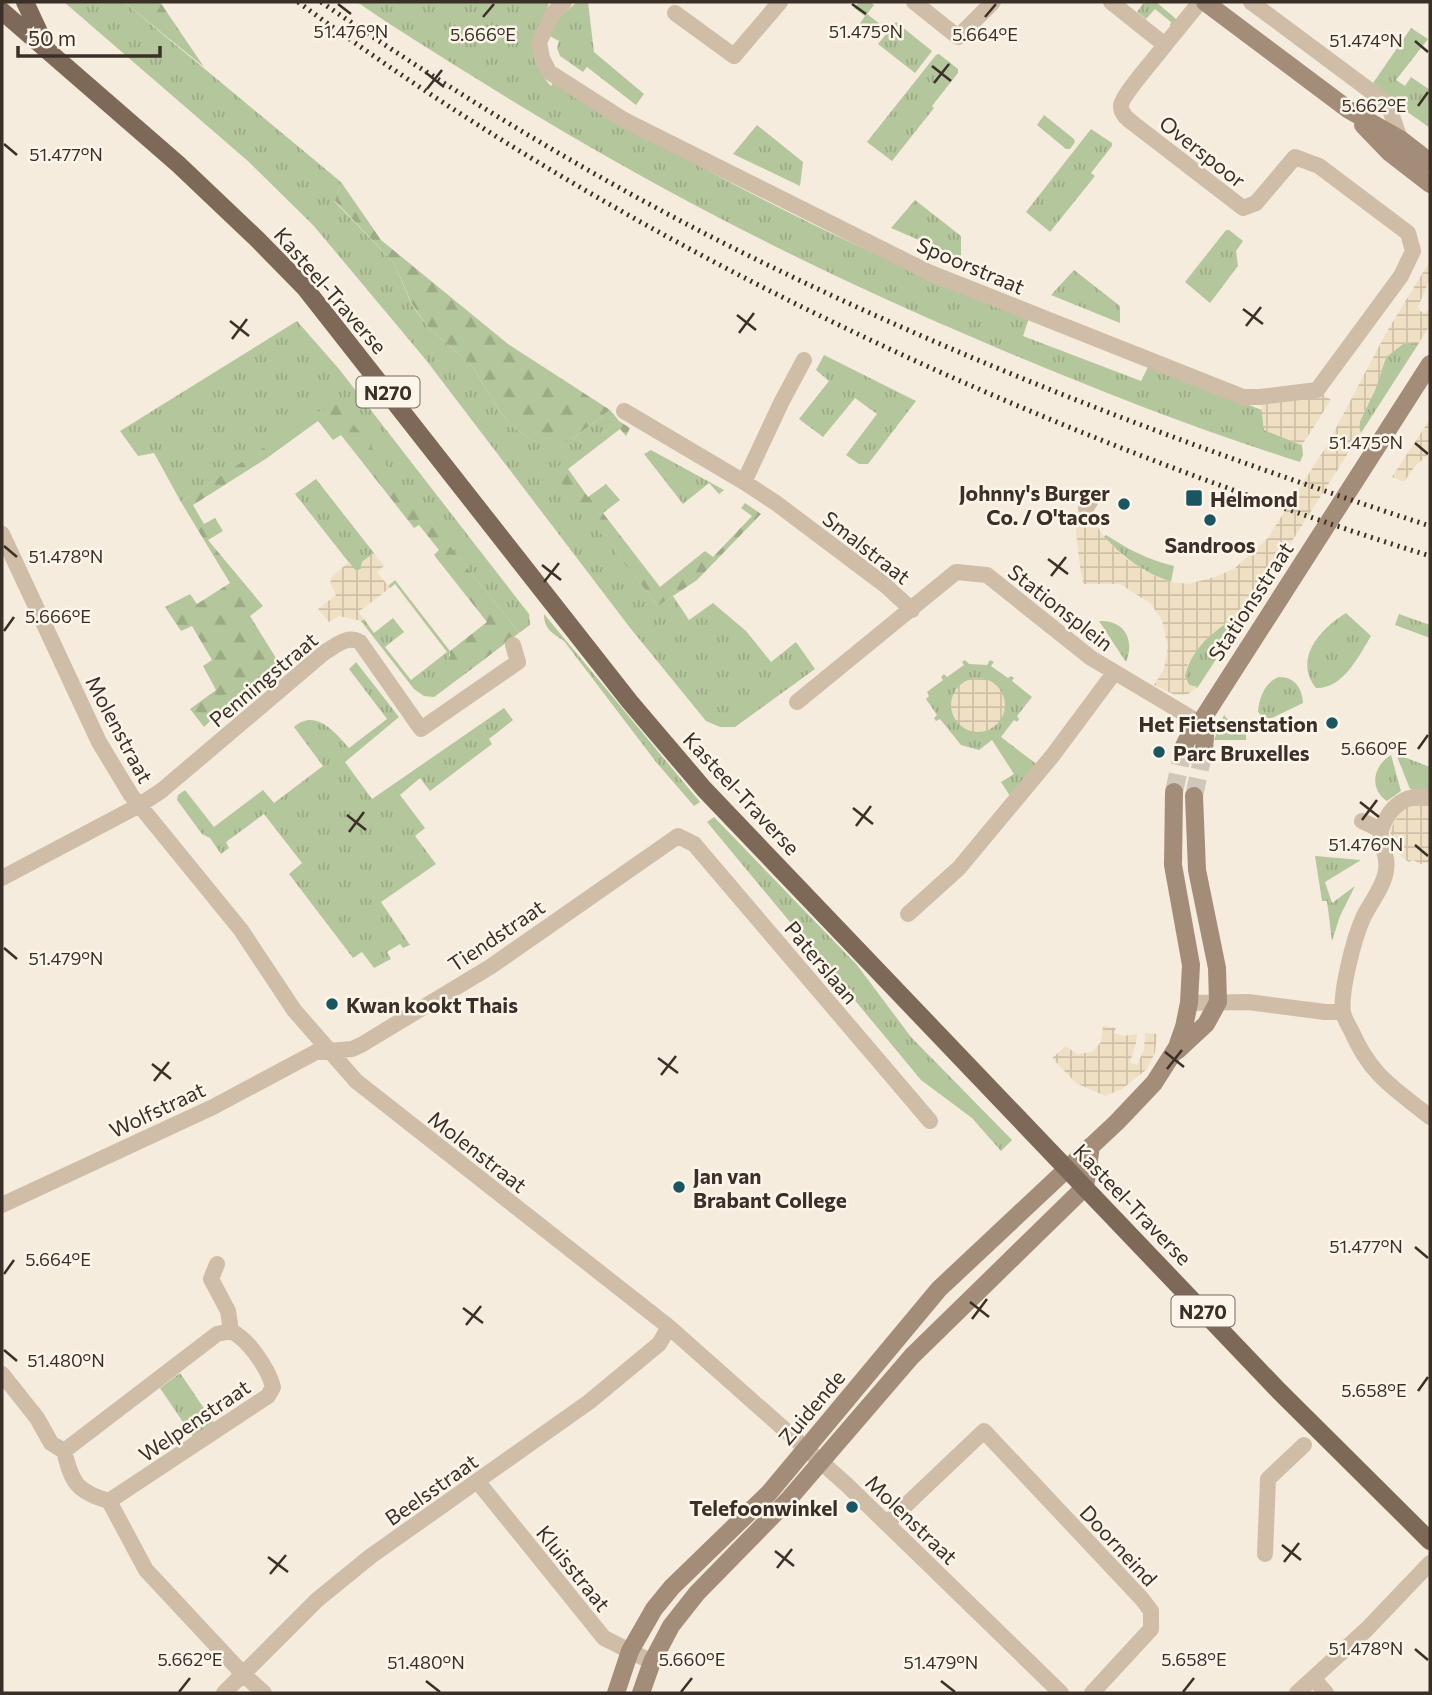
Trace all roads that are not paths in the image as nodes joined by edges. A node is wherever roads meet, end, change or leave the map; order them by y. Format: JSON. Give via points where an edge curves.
{"nodes":[{"id":1,"x":25,"y":2,"type":"edge"},
{"id":2,"x":564,"y":2,"type":"edge"},
{"id":3,"x":780,"y":2,"type":"edge"},
{"id":4,"x":914,"y":2,"type":"edge"},
{"id":5,"x":993,"y":2,"type":"edge"},
{"id":6,"x":1111,"y":2,"type":"edge"},
{"id":7,"x":1200,"y":2,"type":"edge"},
{"id":8,"x":1205,"y":2,"type":"edge"},
{"id":9,"x":1251,"y":2,"type":"edge"},
{"id":10,"x":2,"y":11,"type":"edge"},
{"id":11,"x":676,"y":13,"type":"dead end"},
{"id":12,"x":1165,"y":45,"type":"junction"},
{"id":13,"x":49,"y":53,"type":"junction"},
{"id":14,"x":1349,"y":110,"type":"junction"},
{"id":15,"x":1401,"y":139,"type":"junction"},
{"id":16,"x":1430,"y":162,"type":"edge"},
{"id":17,"x":1430,"y":184,"type":"edge"},
{"id":18,"x":1413,"y":251,"type":"joint"},
{"id":19,"x":804,"y":360,"type":"dead end"},
{"id":20,"x":1430,"y":363,"type":"edge"},
{"id":21,"x":624,"y":411,"type":"dead end"},
{"id":22,"x":744,"y":482,"type":"junction"},
{"id":23,"x":2,"y":534,"type":"edge"},
{"id":24,"x":912,"y":610,"type":"junction"},
{"id":25,"x":513,"y":645,"type":"dead end"},
{"id":26,"x":1114,"y":673,"type":"junction"},
{"id":27,"x":797,"y":702,"type":"dead end"},
{"id":28,"x":1200,"y":723,"type":"junction"},
{"id":29,"x":1184,"y":746,"type":"tunnel mouth"},
{"id":30,"x":1204,"y":750,"type":"tunnel mouth"},
{"id":31,"x":1174,"y":792,"type":"tunnel mouth"},
{"id":32,"x":1194,"y":796,"type":"tunnel mouth"},
{"id":33,"x":1430,"y":798,"type":"edge"},
{"id":34,"x":138,"y":806,"type":"junction"},
{"id":35,"x":1362,"y":821,"type":"dead end"},
{"id":36,"x":1381,"y":830,"type":"junction"},
{"id":37,"x":678,"y":836,"type":"joint"},
{"id":38,"x":2,"y":878,"type":"edge"},
{"id":39,"x":908,"y":914,"type":"dead end"},
{"id":40,"x":1218,"y":1002,"type":"junction"},
{"id":41,"x":1189,"y":1003,"type":"junction"},
{"id":42,"x":1343,"y":1012,"type":"junction"},
{"id":43,"x":329,"y":1051,"type":"junction"},
{"id":44,"x":1173,"y":1054,"type":"junction"},
{"id":45,"x":1430,"y":1117,"type":"edge"},
{"id":46,"x":930,"y":1121,"type":"dead end"},
{"id":47,"x":1091,"y":1146,"type":"junction"},
{"id":48,"x":1067,"y":1168,"type":"junction"},
{"id":49,"x":1085,"y":1187,"type":"junction"},
{"id":50,"x":2,"y":1205,"type":"edge"},
{"id":51,"x":217,"y":1264,"type":"dead end"},
{"id":52,"x":669,"y":1327,"type":"junction"},
{"id":53,"x":230,"y":1331,"type":"junction"},
{"id":54,"x":2,"y":1374,"type":"edge"},
{"id":55,"x":1304,"y":1446,"type":"dead end"},
{"id":56,"x":806,"y":1449,"type":"junction"},
{"id":57,"x":64,"y":1451,"type":"junction"},
{"id":58,"x":821,"y":1462,"type":"junction"},
{"id":59,"x":478,"y":1482,"type":"junction"},
{"id":60,"x":109,"y":1501,"type":"junction"},
{"id":61,"x":887,"y":1524,"type":"junction"},
{"id":62,"x":1430,"y":1541,"type":"edge"},
{"id":63,"x":1265,"y":1554,"type":"dead end"},
{"id":64,"x":1430,"y":1563,"type":"edge"},
{"id":65,"x":630,"y":1651,"type":"junction"},
{"id":66,"x":652,"y":1662,"type":"junction"},
{"id":67,"x":243,"y":1674,"type":"junction"},
{"id":68,"x":1313,"y":1678,"type":"junction"},
{"id":69,"x":224,"y":1693,"type":"edge"},
{"id":70,"x":264,"y":1693,"type":"edge"},
{"id":71,"x":616,"y":1693,"type":"edge"},
{"id":72,"x":641,"y":1693,"type":"edge"},
{"id":73,"x":1060,"y":1693,"type":"edge"},
{"id":74,"x":1092,"y":1693,"type":"edge"},
{"id":75,"x":1297,"y":1693,"type":"edge"},
{"id":76,"x":1326,"y":1693,"type":"edge"}],
"edges":[{"from":1,"to":13,"type":"main road","name":"Kasteel-Traverse","number":"N270"},
{"from":2,"to":18,"type":"street","name":"Spoorstraat","via":[[539,42],[549,72],[624,120],[928,272],[1243,397],[1317,390],[1401,276]]},
{"from":3,"to":11,"type":"street","via":[[734,56]]},
{"from":4,"to":5,"type":"street","via":[[958,37]]},
{"from":6,"to":12,"type":"street"},
{"from":7,"to":12,"type":"street","name":"Overspoor"},
{"from":8,"to":14,"type":"street"},
{"from":9,"to":15,"type":"street","via":[[1388,104]]},
{"from":10,"to":13,"type":"main road","name":"Kasteel-Traverse","number":"N270"},
{"from":12,"to":18,"type":"street","name":"Overspoor","via":[[1121,106],[1134,124],[1242,208],[1256,203],[1294,157],[1319,166],[1408,233]]},
{"from":13,"to":48,"type":"main road","name":"Kasteel-Traverse","number":"N270","via":[[178,164],[305,288],[687,769]]},
{"from":14,"to":15,"type":"street"},
{"from":14,"to":17,"type":"street","via":[[1390,153]]},
{"from":15,"to":16,"type":"street"},
{"from":19,"to":22,"type":"street"},
{"from":20,"to":28,"type":"street","name":"Stationsstraat"},
{"from":21,"to":22,"type":"street","name":"Smalstraat"},
{"from":22,"to":24,"type":"street","name":"Smalstraat","via":[[885,585]]},
{"from":23,"to":34,"type":"street","name":"Molenstraat","via":[[99,742]]},
{"from":24,"to":26,"type":"street","name":"Stationsplein","via":[[956,572],[987,575]]},
{"from":24,"to":27,"type":"street","name":"Smalstraat"},
{"from":25,"to":34,"type":"street","name":"Penningstraat","via":[[518,662],[421,729],[360,642],[346,639]]},
{"from":26,"to":28,"type":"street","name":"Stationsplein"},
{"from":26,"to":39,"type":"street","name":"Stationsplein","via":[[959,868]]},
{"from":28,"to":29,"type":"street","name":"Stationsstraat"},
{"from":28,"to":30,"type":"street"},
{"from":31,"to":41,"type":"street","via":[[1173,865],[1191,965]]},
{"from":32,"to":40,"type":"street","via":[[1197,870],[1217,968]]},
{"from":33,"to":36,"type":"street","via":[[1418,796],[1399,803]]},
{"from":34,"to":38,"type":"street"},
{"from":34,"to":43,"type":"street","name":"Molenstraat","via":[[241,930],[294,1010]]},
{"from":35,"to":36,"type":"street"},
{"from":36,"to":42,"type":"street","via":[[1386,870],[1351,949]]},
{"from":37,"to":43,"type":"street","name":"Tiendstraat","via":[[490,967],[361,1045]]},
{"from":37,"to":46,"type":"street","name":"Paterslaan","via":[[694,844]]},
{"from":40,"to":41,"type":"street"},
{"from":40,"to":42,"type":"street"},
{"from":40,"to":44,"type":"street","via":[[1206,1024]]},
{"from":41,"to":44,"type":"street"},
{"from":42,"to":45,"type":"street","via":[[1376,1074]]},
{"from":43,"to":50,"type":"street","name":"Wolfstraat","via":[[316,1052],[213,1107]]},
{"from":43,"to":52,"type":"street","name":"Molenstraat","via":[[356,1081]]},
{"from":44,"to":47,"type":"street","via":[[1154,1083]]},
{"from":47,"to":48,"type":"street","name":"Zuidende"},
{"from":47,"to":49,"type":"street"},
{"from":48,"to":49,"type":"main road","name":"Kasteel-Traverse","number":"N270"},
{"from":48,"to":56,"type":"street","name":"Zuidende","via":[[939,1289]]},
{"from":49,"to":58,"type":"street","name":"Zuidende","via":[[912,1356]]},
{"from":49,"to":62,"type":"main road","name":"Kasteel-Traverse","number":"N270"},
{"from":51,"to":53,"type":"street","via":[[211,1279],[228,1311]]},
{"from":52,"to":56,"type":"street","name":"Molenstraat"},
{"from":52,"to":59,"type":"street","name":"Beelsstraat","via":[[659,1345],[589,1402]]},
{"from":53,"to":57,"type":"street","via":[[218,1334]]},
{"from":53,"to":60,"type":"street","name":"Welpenstraat","via":[[242,1336],[270,1377],[273,1387],[268,1396]]},
{"from":54,"to":57,"type":"street","via":[[51,1443]]},
{"from":55,"to":63,"type":"street","via":[[1268,1479]]},
{"from":56,"to":58,"type":"street","name":"Molenstraat"},
{"from":56,"to":65,"type":"street","name":"Zuidende","via":[[769,1493],[672,1587]]},
{"from":57,"to":60,"type":"street","via":[[78,1488]]},
{"from":58,"to":61,"type":"street","name":"Molenstraat"},
{"from":58,"to":66,"type":"street","name":"Zuidende","via":[[697,1593],[671,1626]]},
{"from":59,"to":65,"type":"street","name":"Kluisstraat","via":[[604,1637]]},
{"from":59,"to":67,"type":"street","name":"Beelsstraat","via":[[371,1556],[317,1600]]},
{"from":60,"to":67,"type":"street","via":[[146,1570]]},
{"from":61,"to":73,"type":"street","name":"Molenstraat"},
{"from":61,"to":74,"type":"street","name":"Doorneind","via":[[984,1431],[1151,1611],[1151,1629]]},
{"from":64,"to":68,"type":"street"},
{"from":65,"to":66,"type":"street","name":"Kluisstraat"},
{"from":65,"to":71,"type":"street","name":"Zuidende"},
{"from":66,"to":72,"type":"street","name":"Zuidende"},
{"from":67,"to":69,"type":"street","name":"Beelsstraat"},
{"from":67,"to":70,"type":"street"},
{"from":68,"to":75,"type":"street"},
{"from":68,"to":76,"type":"street"}]}
